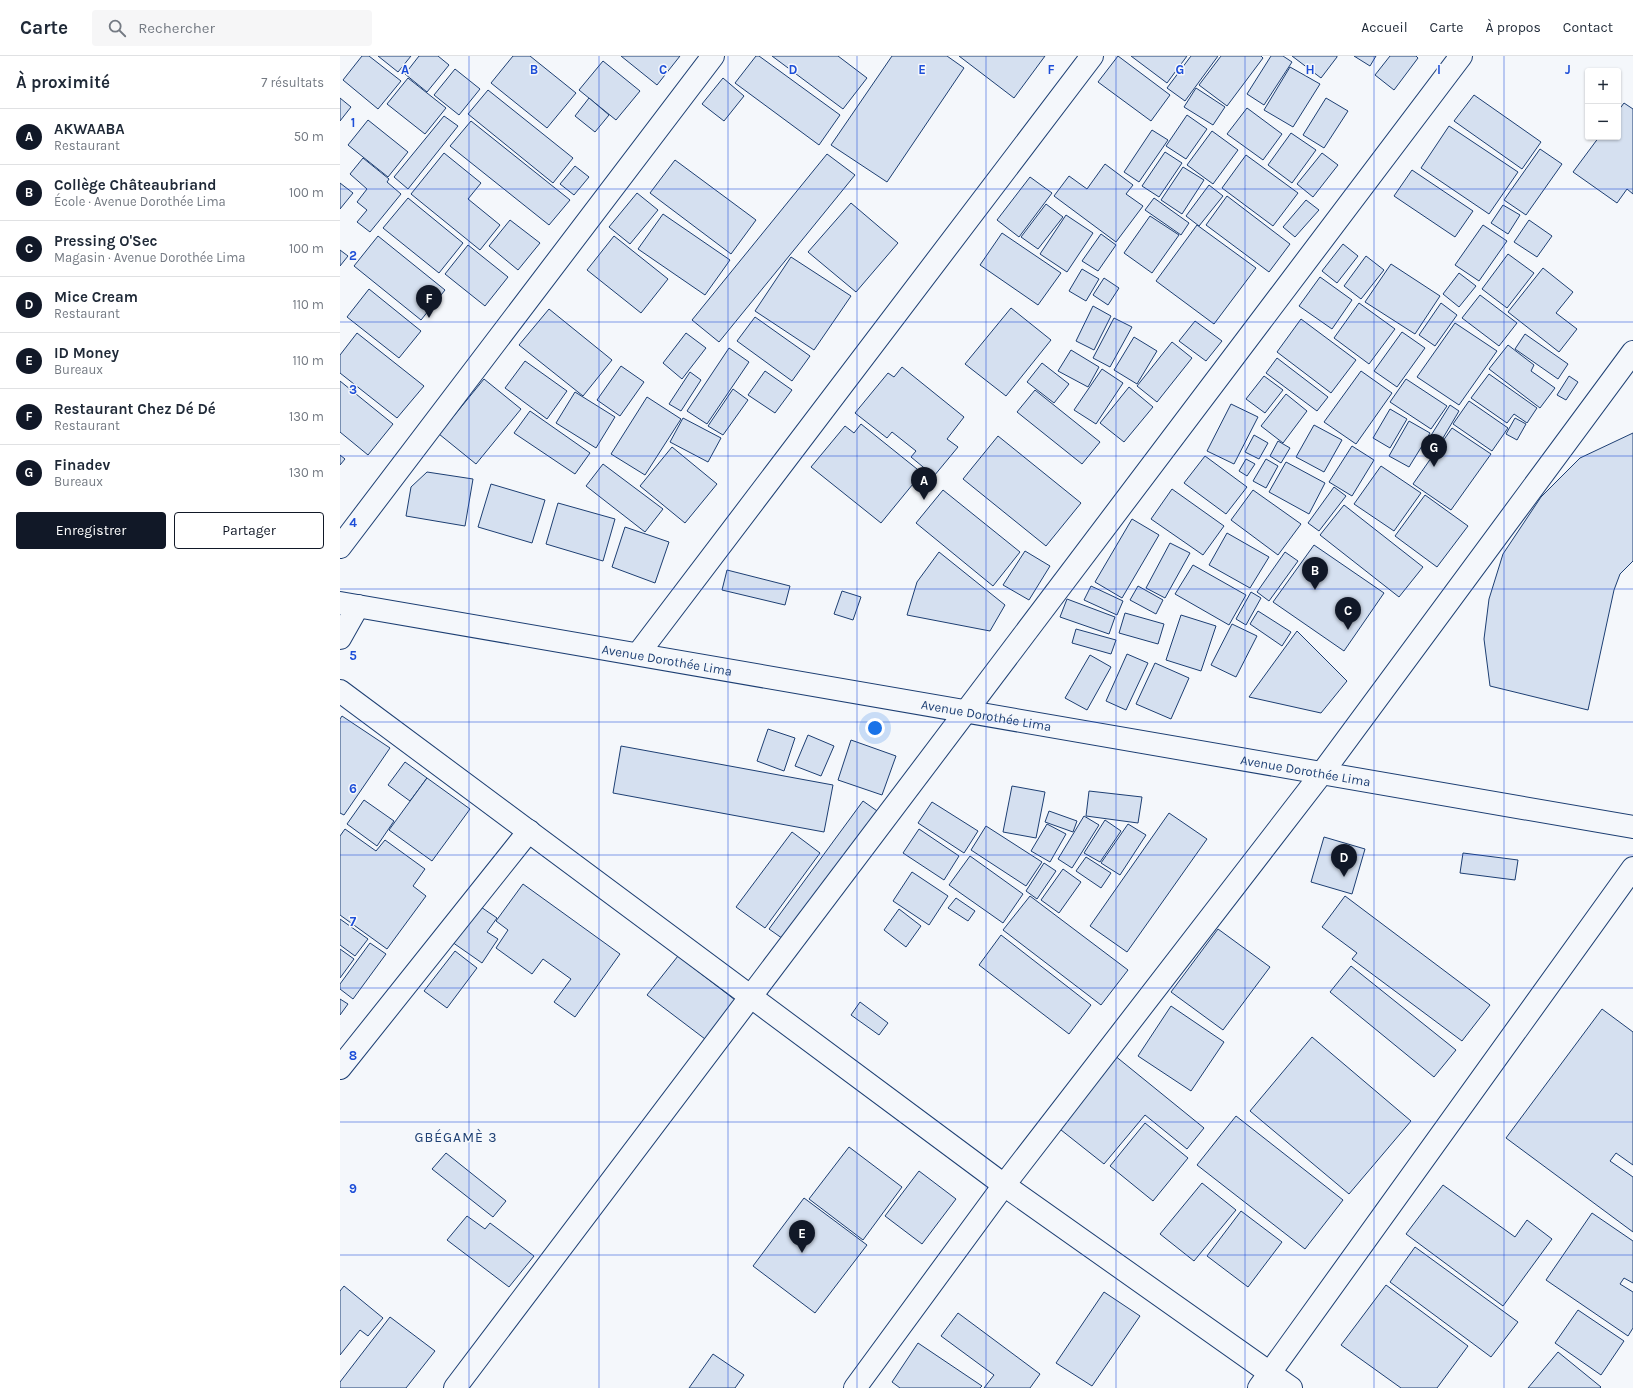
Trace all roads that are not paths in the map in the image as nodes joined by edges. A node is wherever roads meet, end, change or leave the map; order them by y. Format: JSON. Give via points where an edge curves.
{"nodes":[{"id":1,"x":713,"y":56,"type":"edge"},
{"id":2,"x":1092,"y":56,"type":"edge"},
{"id":3,"x":1461,"y":56,"type":"edge"},
{"id":4,"x":1633,"y":352,"type":"edge"},
{"id":5,"x":340,"y":547,"type":"edge"},
{"id":6,"x":349,"y":604,"type":"edge"},
{"id":7,"x":340,"y":638,"type":"edge"},
{"id":8,"x":638,"y":654,"type":"junction"},
{"id":9,"x":340,"y":691,"type":"edge"},
{"id":10,"x":966,"y":711,"type":"junction"},
{"id":11,"x":1322,"y":773,"type":"junction"},
{"id":12,"x":1633,"y":827,"type":"edge"},
{"id":13,"x":529,"y":831,"type":"junction"},
{"id":14,"x":1633,"y":868,"type":"edge"},
{"id":15,"x":752,"y":996,"type":"junction"},
{"id":16,"x":340,"y":1068,"type":"edge"},
{"id":17,"x":1004,"y":1185,"type":"junction"},
{"id":18,"x":1265,"y":1381,"type":"edge"},
{"id":19,"x":455,"y":1388,"type":"edge"},
{"id":20,"x":855,"y":1388,"type":"edge"},
{"id":21,"x":1291,"y":1388,"type":"edge"}],
"edges":[{"from":1,"to":5,"type":"street"},
{"from":2,"to":8,"type":"street"},
{"from":3,"to":10,"type":"street"},
{"from":4,"to":11,"type":"street"},
{"from":6,"to":7,"type":"street"},
{"from":6,"to":8,"type":"street","name":"Avenue Dorothée Lima"},
{"from":8,"to":10,"type":"street","name":"Avenue Dorothée Lima"},
{"from":9,"to":13,"type":"street"},
{"from":10,"to":11,"type":"street","name":"Avenue Dorothée Lima"},
{"from":10,"to":15,"type":"street"},
{"from":11,"to":12,"type":"street","name":"Avenue Dorothée Lima"},
{"from":11,"to":17,"type":"street"},
{"from":13,"to":15,"type":"street"},
{"from":13,"to":16,"type":"street"},
{"from":14,"to":18,"type":"street"},
{"from":15,"to":17,"type":"street"},
{"from":15,"to":19,"type":"street"},
{"from":17,"to":18,"type":"street"},
{"from":17,"to":20,"type":"street"},
{"from":18,"to":21,"type":"street"}]}
